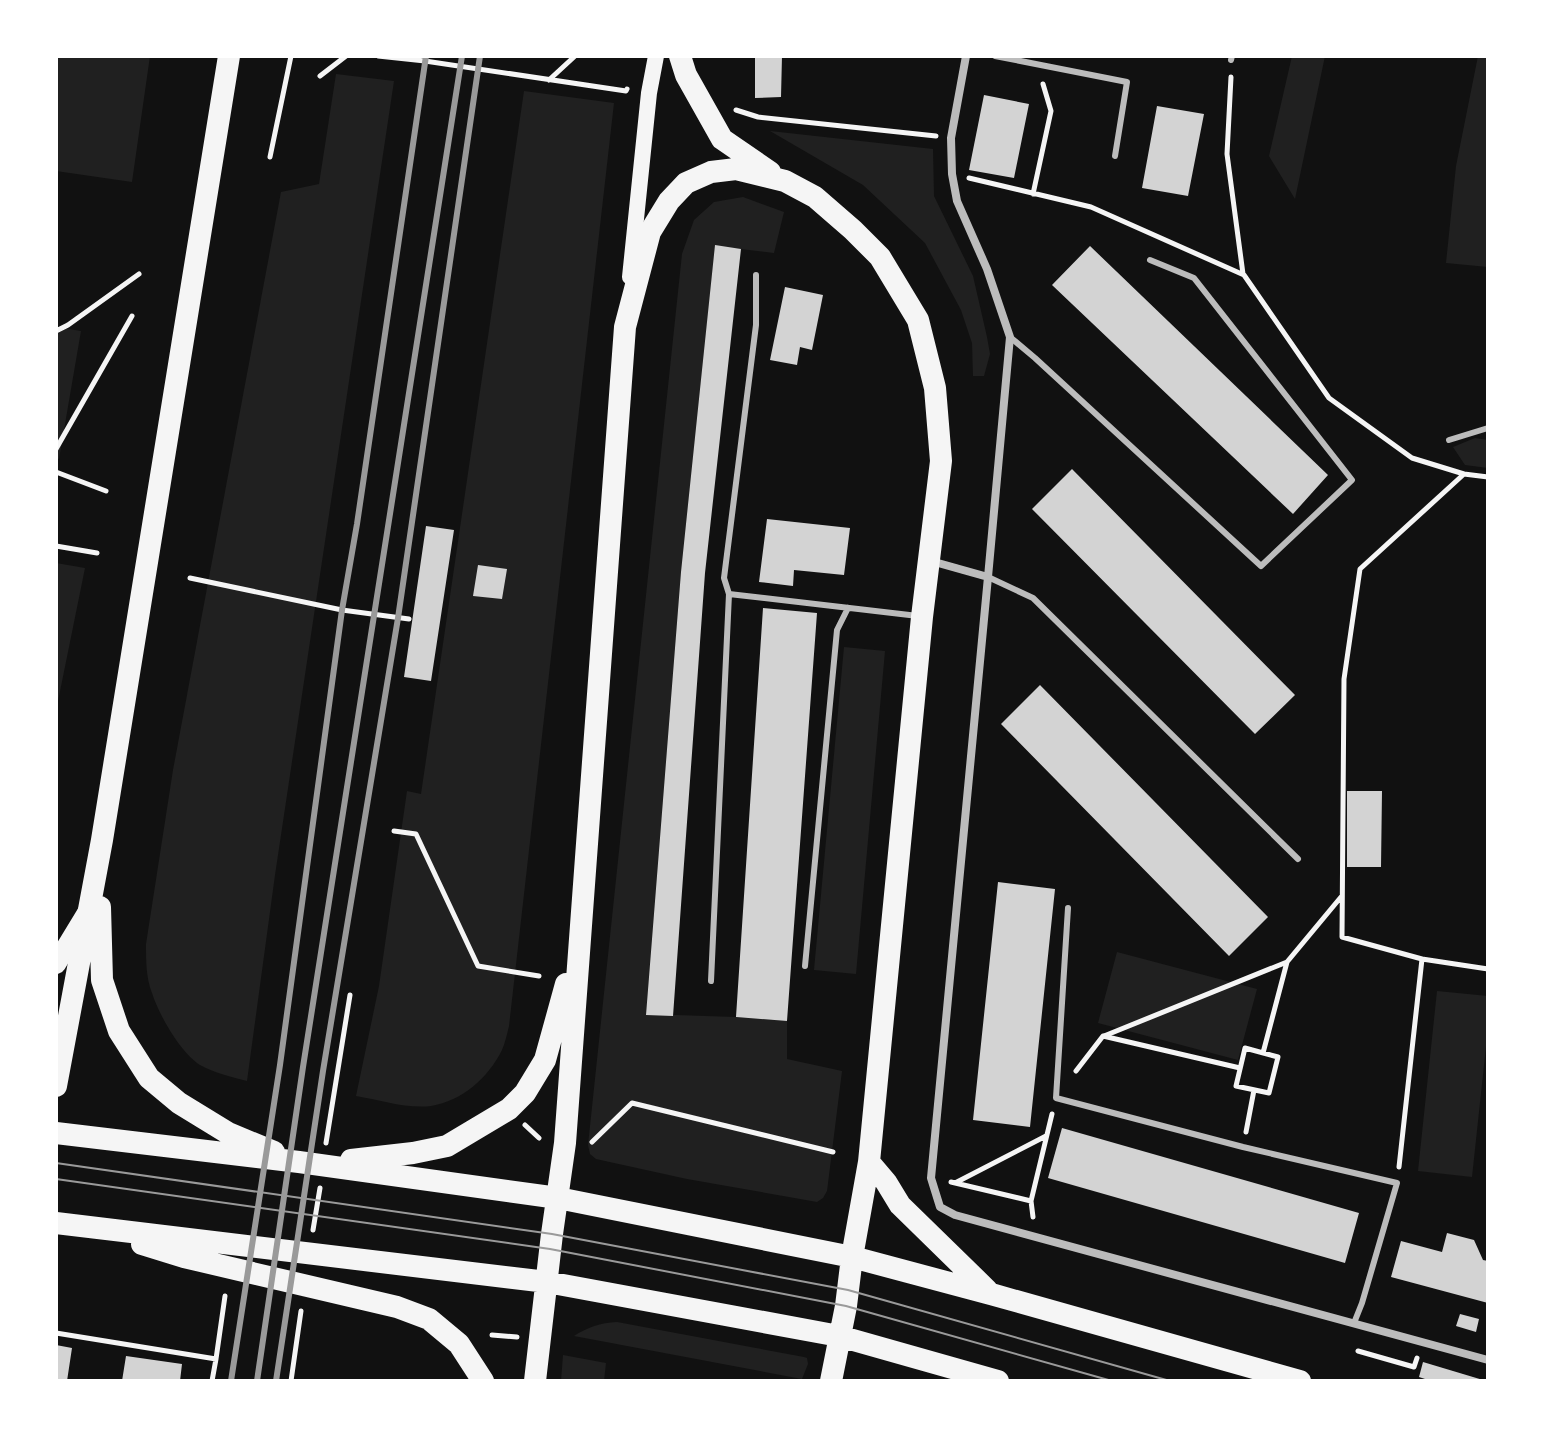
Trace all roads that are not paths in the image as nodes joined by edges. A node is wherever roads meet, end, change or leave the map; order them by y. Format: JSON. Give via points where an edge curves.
{"nodes":[{"id":1,"x":229,"y":56,"type":"edge"},
{"id":2,"x":656,"y":56,"type":"edge"},
{"id":3,"x":680,"y":56,"type":"edge"},
{"id":4,"x":966,"y":56,"type":"edge"},
{"id":5,"x":995,"y":56,"type":"edge"},
{"id":6,"x":1115,"y":156,"type":"dead end"},
{"id":7,"x":785,"y":181,"type":"junction"},
{"id":8,"x":1150,"y":260,"type":"dead end"},
{"id":9,"x":756,"y":275,"type":"dead end"},
{"id":10,"x":625,"y":327,"type":"junction"},
{"id":11,"x":1010,"y":337,"type":"junction"},
{"id":12,"x":1488,"y":428,"type":"edge"},
{"id":13,"x":1449,"y":440,"type":"dead end"},
{"id":14,"x":930,"y":561,"type":"junction"},
{"id":15,"x":988,"y":577,"type":"junction"},
{"id":16,"x":729,"y":594,"type":"junction"},
{"id":17,"x":848,"y":608,"type":"junction"},
{"id":18,"x":922,"y":617,"type":"junction"},
{"id":19,"x":102,"y":840,"type":"junction"},
{"id":20,"x":1298,"y":859,"type":"dead end"},
{"id":21,"x":1068,"y":908,"type":"dead end"},
{"id":22,"x":89,"y":909,"type":"junction"},
{"id":23,"x":579,"y":933,"type":"junction"},
{"id":24,"x":56,"y":964,"type":"edge"},
{"id":25,"x":805,"y":966,"type":"dead end"},
{"id":26,"x":711,"y":981,"type":"dead end"},
{"id":27,"x":56,"y":1086,"type":"edge"},
{"id":28,"x":56,"y":1133,"type":"edge"},
{"id":29,"x":299,"y":1162,"type":"junction"},
{"id":30,"x":869,"y":1162,"type":"junction"},
{"id":31,"x":558,"y":1198,"type":"junction"},
{"id":32,"x":56,"y":1223,"type":"edge"},
{"id":33,"x":83,"y":1227,"type":"junction"},
{"id":34,"x":852,"y":1257,"type":"junction"},
{"id":35,"x":547,"y":1282,"type":"junction"},
{"id":36,"x":991,"y":1294,"type":"junction"},
{"id":37,"x":1354,"y":1323,"type":"junction"},
{"id":38,"x":839,"y":1336,"type":"junction"},
{"id":39,"x":1488,"y":1360,"type":"edge"},
{"id":40,"x":483,"y":1381,"type":"edge"},
{"id":41,"x":535,"y":1381,"type":"edge"},
{"id":42,"x":831,"y":1381,"type":"edge"},
{"id":43,"x":998,"y":1381,"type":"edge"},
{"id":44,"x":1300,"y":1381,"type":"edge"}],
"edges":[{"from":1,"to":19,"type":"highway"},
{"from":2,"to":10,"type":"main road"},
{"from":3,"to":7,"type":"highway","via":[[722,139]]},
{"from":4,"to":11,"type":"street","via":[[951,138],[952,174],[957,201]]},
{"from":5,"to":6,"type":"lane","via":[[1127,82]]},
{"from":7,"to":10,"type":"highway","via":[[736,169],[686,183],[650,232]]},
{"from":7,"to":14,"type":"highway","via":[[815,197],[880,257],[918,320],[935,388],[941,461]]},
{"from":8,"to":11,"type":"lane","via":[[1194,278],[1352,480],[1261,566]]},
{"from":9,"to":16,"type":"lane","via":[[756,325],[724,578]]},
{"from":10,"to":23,"type":"highway"},
{"from":11,"to":15,"type":"street"},
{"from":12,"to":13,"type":"lane"},
{"from":14,"to":15,"type":"street"},
{"from":14,"to":18,"type":"highway"},
{"from":15,"to":20,"type":"lane","via":[[1033,598]]},
{"from":15,"to":37,"type":"street","via":[[931,1178],[940,1207]]},
{"from":16,"to":17,"type":"lane"},
{"from":16,"to":26,"type":"lane"},
{"from":17,"to":18,"type":"lane"},
{"from":17,"to":25,"type":"lane","via":[[837,630]]},
{"from":18,"to":30,"type":"highway"},
{"from":19,"to":22,"type":"highway"},
{"from":19,"to":29,"type":"highway","via":[[102,980],[119,1031],[149,1078],[179,1103],[228,1133]]},
{"from":21,"to":37,"type":"lane","via":[[1056,1098],[1397,1183]]},
{"from":22,"to":24,"type":"main road"},
{"from":22,"to":27,"type":"highway"},
{"from":23,"to":29,"type":"highway","via":[[545,1060],[509,1109],[447,1146],[370,1159]]},
{"from":23,"to":31,"type":"highway"},
{"from":28,"to":29,"type":"highway"},
{"from":29,"to":31,"type":"highway"},
{"from":30,"to":34,"type":"highway"},
{"from":30,"to":36,"type":"highway","via":[[900,1205]]},
{"from":31,"to":34,"type":"highway"},
{"from":31,"to":35,"type":"highway"},
{"from":32,"to":33,"type":"highway"},
{"from":33,"to":35,"type":"highway"},
{"from":33,"to":40,"type":"highway","via":[[429,1319],[459,1344]]},
{"from":34,"to":36,"type":"highway"},
{"from":34,"to":38,"type":"highway"},
{"from":35,"to":38,"type":"highway"},
{"from":35,"to":41,"type":"highway"},
{"from":36,"to":44,"type":"highway"},
{"from":37,"to":39,"type":"street"},
{"from":38,"to":42,"type":"highway"},
{"from":38,"to":43,"type":"highway"}]}
